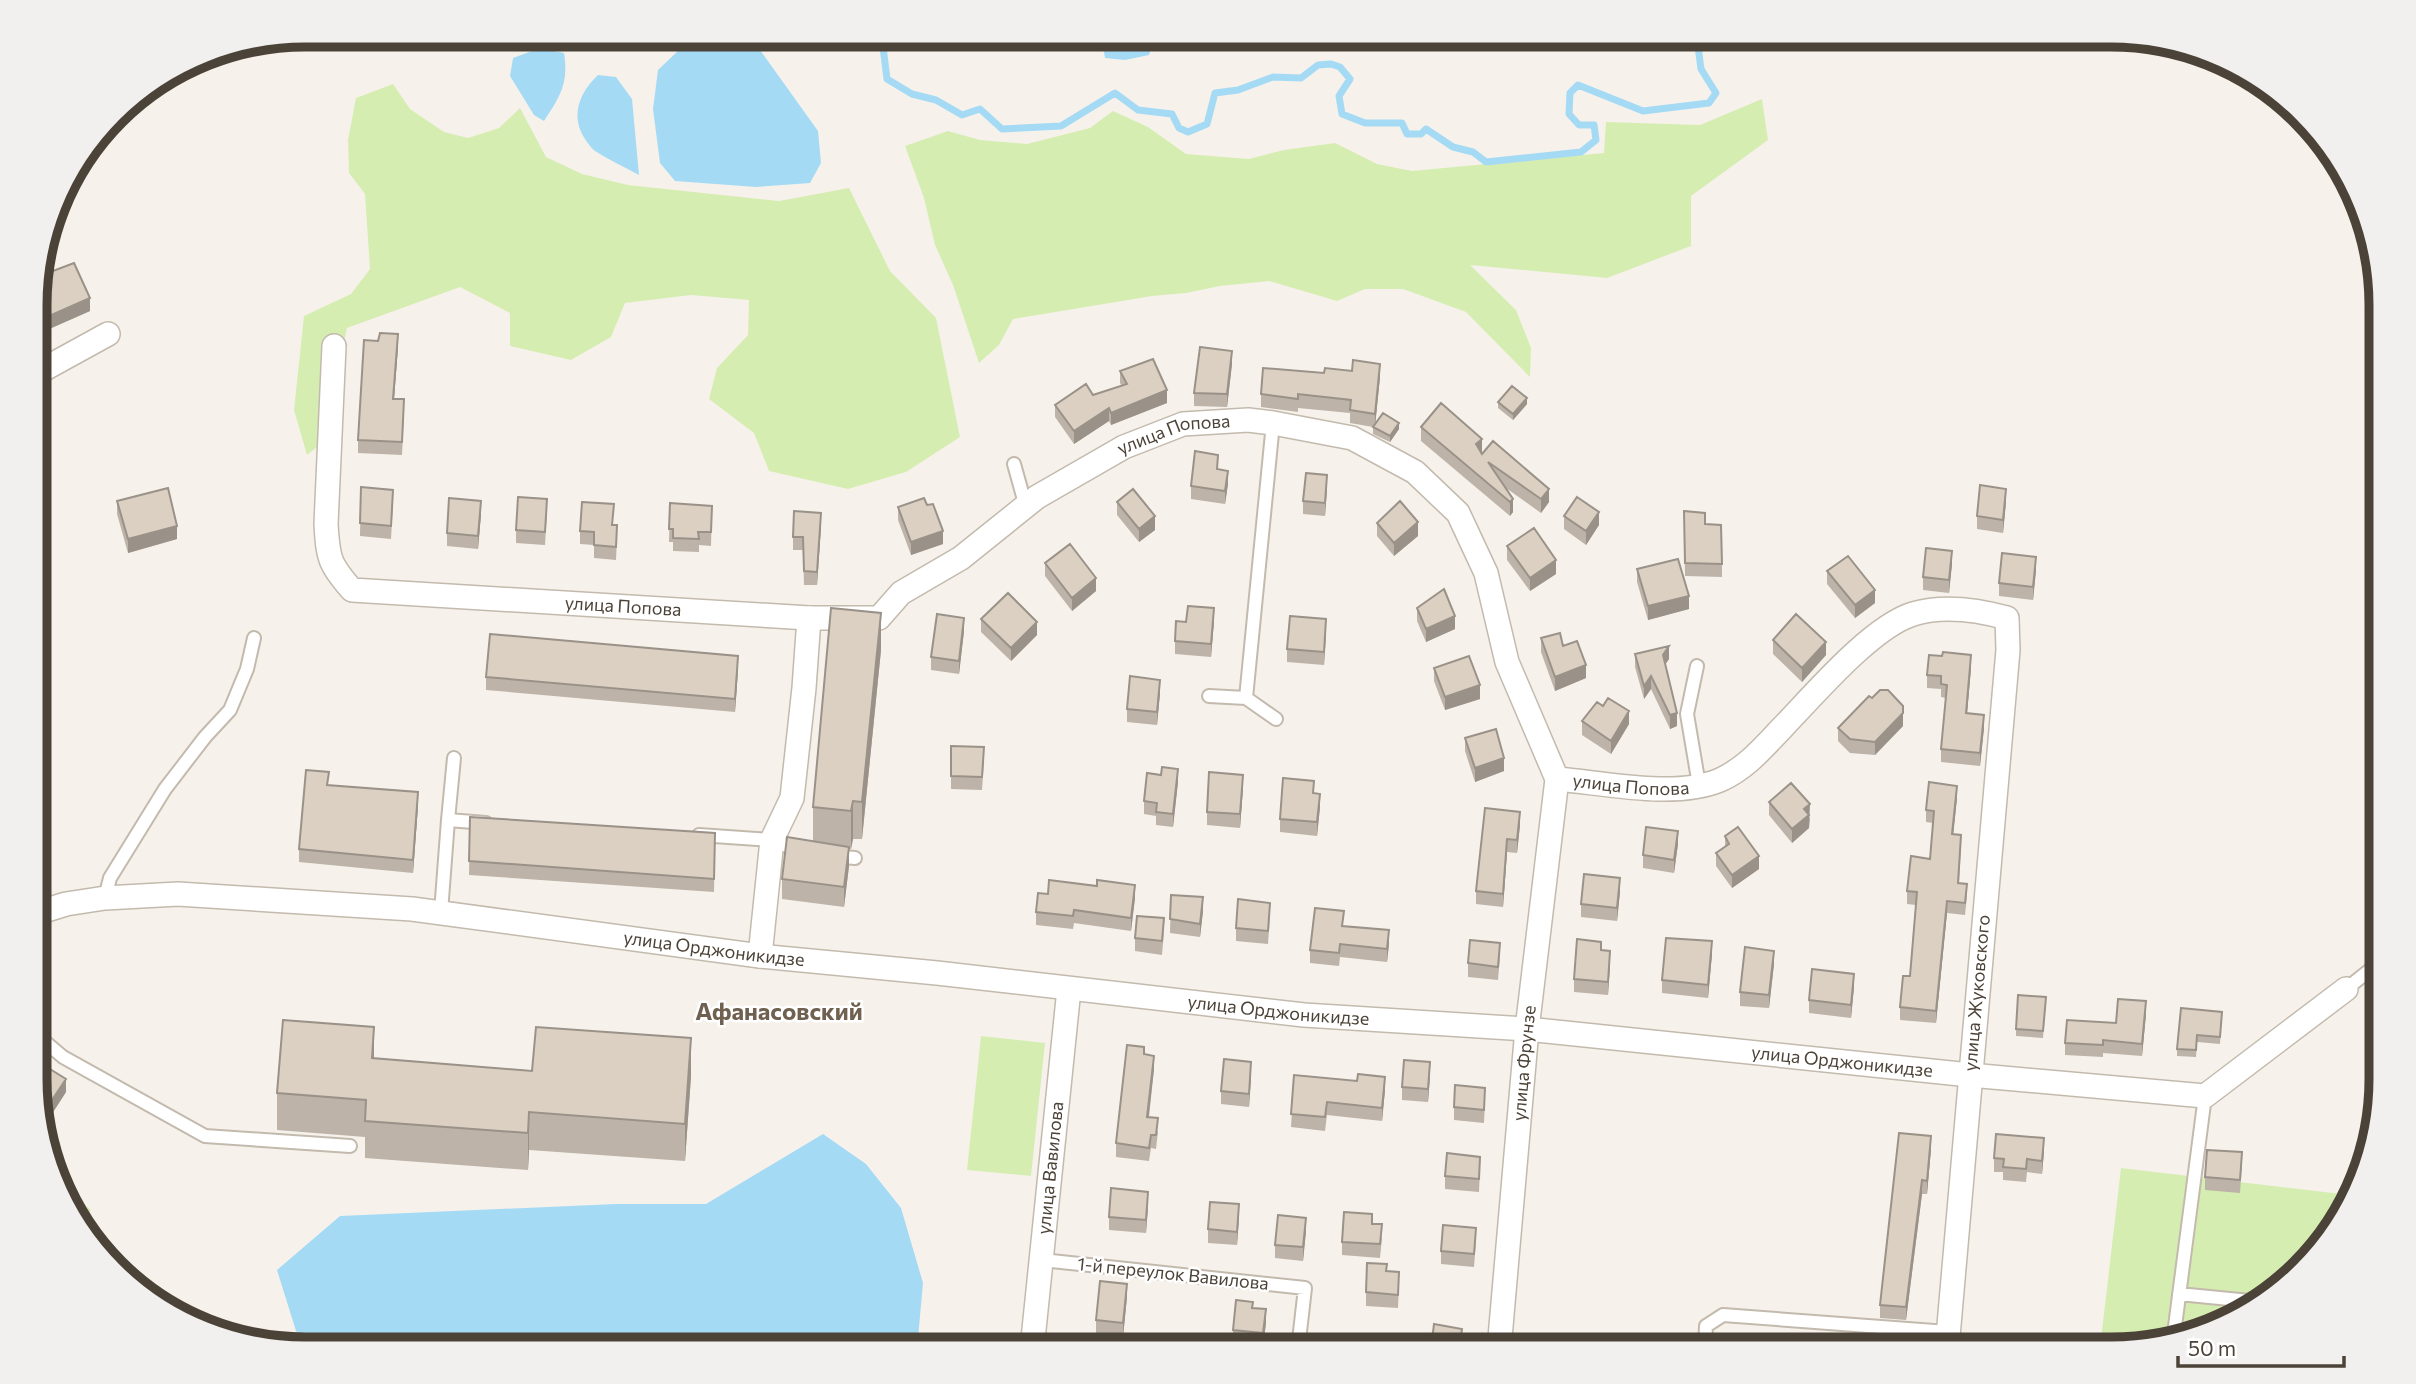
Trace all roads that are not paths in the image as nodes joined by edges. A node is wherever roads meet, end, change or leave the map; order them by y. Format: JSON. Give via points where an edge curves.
{"nodes":[{"id":1,"x":108,"y":334,"type":"dead end"},
{"id":2,"x":334,"y":346,"type":"dead end"},
{"id":3,"x":47,"y":368,"type":"edge"},
{"id":4,"x":1273,"y":422,"type":"junction"},
{"id":5,"x":1014,"y":464,"type":"dead end"},
{"id":6,"x":1026,"y":508,"type":"junction"},
{"id":7,"x":809,"y":618,"type":"junction"},
{"id":8,"x":2008,"y":637,"type":"joint"},
{"id":9,"x":254,"y":638,"type":"dead end"},
{"id":10,"x":1697,"y":666,"type":"dead end"},
{"id":11,"x":1209,"y":696,"type":"dead end"},
{"id":12,"x":1246,"y":698,"type":"junction"},
{"id":13,"x":1276,"y":719,"type":"dead end"},
{"id":14,"x":454,"y":758,"type":"dead end"},
{"id":15,"x":1557,"y":779,"type":"junction"},
{"id":16,"x":1699,"y":785,"type":"junction"},
{"id":17,"x":448,"y":820,"type":"junction"},
{"id":18,"x":502,"y":824,"type":"edge"},
{"id":19,"x":691,"y":835,"type":"edge"},
{"id":20,"x":772,"y":840,"type":"junction"},
{"id":21,"x":855,"y":858,"type":"dead end"},
{"id":22,"x":105,"y":898,"type":"junction"},
{"id":23,"x":47,"y":910,"type":"edge"},
{"id":24,"x":441,"y":912,"type":"junction"},
{"id":25,"x":760,"y":956,"type":"junction"},
{"id":26,"x":2369,"y":971,"type":"edge"},
{"id":27,"x":1069,"y":989,"type":"junction"},
{"id":28,"x":2346,"y":989,"type":"joint"},
{"id":29,"x":1527,"y":1029,"type":"junction"},
{"id":30,"x":47,"y":1043,"type":"edge"},
{"id":31,"x":1970,"y":1075,"type":"junction"},
{"id":32,"x":2205,"y":1096,"type":"junction"},
{"id":33,"x":350,"y":1146,"type":"dead end"},
{"id":34,"x":1042,"y":1260,"type":"junction"},
{"id":35,"x":2179,"y":1294,"type":"junction"},
{"id":36,"x":2243,"y":1300,"type":"edge"},
{"id":37,"x":2175,"y":1329,"type":"edge"},
{"id":38,"x":1033,"y":1337,"type":"edge"},
{"id":39,"x":1299,"y":1337,"type":"edge"},
{"id":40,"x":1500,"y":1337,"type":"edge"},
{"id":41,"x":1706,"y":1337,"type":"edge"},
{"id":42,"x":1920,"y":1337,"type":"edge"},
{"id":43,"x":1947,"y":1337,"type":"edge"}],
"edges":[{"from":1,"to":3,"type":"street"},
{"from":2,"to":7,"type":"street","name":"улица Попова","via":[[328,552],[333,567],[352,590]]},
{"from":4,"to":6,"type":"street","name":"улица Попова","via":[[1184,424],[1124,447],[1037,497]]},
{"from":4,"to":12,"type":"lane"},
{"from":4,"to":15,"type":"street","name":"улица Попова","via":[[1352,438],[1415,472],[1458,513],[1486,573],[1507,663]]},
{"from":5,"to":6,"type":"lane"},
{"from":6,"to":7,"type":"street","name":"улица Попова","via":[[961,558],[901,593],[879,618]]},
{"from":7,"to":20,"type":"street","via":[[792,798]]},
{"from":8,"to":16,"type":"street","name":"улица Попова","via":[[2007,618],[1985,612],[1943,609],[1912,614],[1882,629],[1751,760],[1720,780]]},
{"from":8,"to":31,"type":"street","name":"улица Жуковского"},
{"from":9,"to":22,"type":"lane","via":[[230,710],[165,789],[110,878]]},
{"from":10,"to":16,"type":"lane","via":[[1688,714]]},
{"from":11,"to":12,"type":"lane"},
{"from":12,"to":13,"type":"lane"},
{"from":14,"to":17,"type":"lane"},
{"from":15,"to":16,"type":"street","name":"улица Попова","via":[[1674,790]]},
{"from":15,"to":29,"type":"street","name":"улица Фрунзе"},
{"from":17,"to":18,"type":"lane"},
{"from":17,"to":24,"type":"lane"},
{"from":19,"to":20,"type":"lane"},
{"from":20,"to":21,"type":"lane","via":[[803,852]]},
{"from":20,"to":25,"type":"street"},
{"from":22,"to":23,"type":"street","name":"улица Орджоникидзе"},
{"from":22,"to":24,"type":"street","name":"улица Орджоникидзе","via":[[178,894]]},
{"from":24,"to":25,"type":"street","name":"улица Орджоникидзе"},
{"from":25,"to":27,"type":"street","name":"улица Орджоникидзе"},
{"from":26,"to":28,"type":"lane"},
{"from":27,"to":29,"type":"street","name":"улица Орджоникидзе","via":[[1304,1015]]},
{"from":27,"to":34,"type":"street","name":"улица Вавилова"},
{"from":28,"to":32,"type":"street"},
{"from":29,"to":31,"type":"street","name":"улица Орджоникидзе"},
{"from":29,"to":40,"type":"street","name":"улица Фрунзе"},
{"from":30,"to":33,"type":"lane","via":[[63,1057],[205,1136]]},
{"from":31,"to":32,"type":"street","name":"улица Орджоникидзе"},
{"from":31,"to":43,"type":"street","name":"улица Жуковского"},
{"from":32,"to":35,"type":"lane"},
{"from":34,"to":38,"type":"street","name":"улица Вавилова"},
{"from":34,"to":39,"type":"lane","name":"1-й переулок Вавилова","via":[[1305,1288]]},
{"from":35,"to":36,"type":"lane"},
{"from":35,"to":37,"type":"lane"},
{"from":41,"to":42,"type":"lane","via":[[1706,1326],[1723,1315]]}]}
